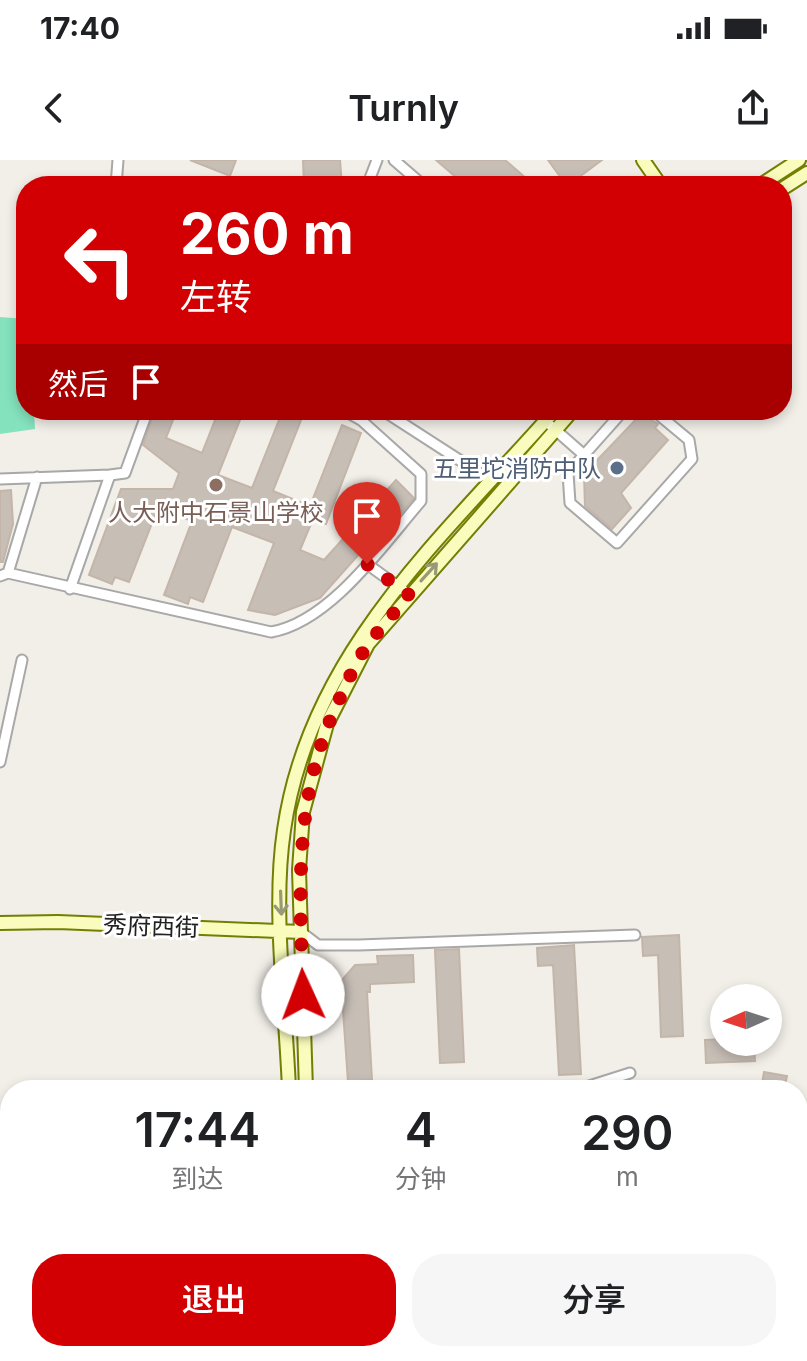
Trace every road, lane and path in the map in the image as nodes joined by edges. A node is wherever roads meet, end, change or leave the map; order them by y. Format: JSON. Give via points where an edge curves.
{"nodes":[{"id":1,"x":394,"y":160,"type":"edge"},
{"id":2,"x":799,"y":160,"type":"edge"},
{"id":3,"x":412,"y":176,"type":"edge"},
{"id":4,"x":774,"y":176,"type":"edge"},
{"id":5,"x":144,"y":420,"type":"edge"},
{"id":6,"x":361,"y":420,"type":"edge"},
{"id":7,"x":397,"y":420,"type":"edge"},
{"id":8,"x":552,"y":420,"type":"edge"},
{"id":9,"x":558,"y":420,"type":"edge"},
{"id":10,"x":615,"y":420,"type":"edge"},
{"id":11,"x":665,"y":420,"type":"edge"},
{"id":12,"x":550,"y":425,"type":"junction"},
{"id":13,"x":584,"y":455,"type":"junction"},
{"id":14,"x":110,"y":475,"type":"junction"},
{"id":15,"x":37,"y":477,"type":"junction"},
{"id":16,"x":0,"y":479,"type":"edge"},
{"id":17,"x":492,"y":481,"type":"junction"},
{"id":18,"x":367,"y":564,"type":"junction"},
{"id":19,"x":4,"y":575,"type":"edge"},
{"id":20,"x":398,"y":585,"type":"junction"},
{"id":21,"x":70,"y":589,"type":"junction"},
{"id":22,"x":409,"y":595,"type":"junction"},
{"id":23,"x":22,"y":660,"type":"dead end"},
{"id":24,"x":0,"y":762,"type":"edge"},
{"id":25,"x":0,"y":923,"type":"edge"},
{"id":26,"x":282,"y":932,"type":"junction"},
{"id":27,"x":301,"y":932,"type":"junction"},
{"id":28,"x":635,"y":935,"type":"dead end"},
{"id":29,"x":630,"y":1073,"type":"dead end"},
{"id":30,"x":289,"y":1080,"type":"edge"},
{"id":31,"x":306,"y":1080,"type":"edge"},
{"id":32,"x":608,"y":1080,"type":"edge"}],
"edges":[{"from":1,"to":3,"type":"street"},
{"from":2,"to":4,"type":"street"},
{"from":5,"to":14,"type":"street","via":[[125,473]]},
{"from":6,"to":18,"type":"street","via":[[421,474],[421,501]]},
{"from":7,"to":17,"type":"street"},
{"from":8,"to":12,"type":"street"},
{"from":9,"to":12,"type":"street"},
{"from":10,"to":13,"type":"street"},
{"from":11,"to":13,"type":"street","via":[[689,440],[694,452],[617,543],[570,503],[568,473]]},
{"from":12,"to":13,"type":"street"},
{"from":12,"to":17,"type":"street"},
{"from":22,"to":12,"type":"street","one_way":true},
{"from":14,"to":15,"type":"street"},
{"from":14,"to":21,"type":"street"},
{"from":15,"to":16,"type":"street"},
{"from":15,"to":19,"type":"street"},
{"from":17,"to":20,"type":"street"},
{"from":18,"to":20,"type":"street"},
{"from":18,"to":21,"type":"street","via":[[310,619],[271,632]]},
{"from":19,"to":21,"type":"street"},
{"from":20,"to":22,"type":"street"},
{"from":20,"to":26,"type":"street","one_way":true,"via":[[359,636],[322,701],[293,780],[283,831]]},
{"from":22,"to":27,"type":"street","via":[[368,644],[327,724],[303,812]]},
{"from":23,"to":24,"type":"street"},
{"from":25,"to":26,"type":"street","name":"秀府西街"},
{"from":26,"to":27,"type":"street","name":"秀府西街"},
{"from":26,"to":30,"type":"street"},
{"from":27,"to":28,"type":"street","via":[[318,945]]},
{"from":27,"to":31,"type":"street"},
{"from":29,"to":32,"type":"street"}]}
